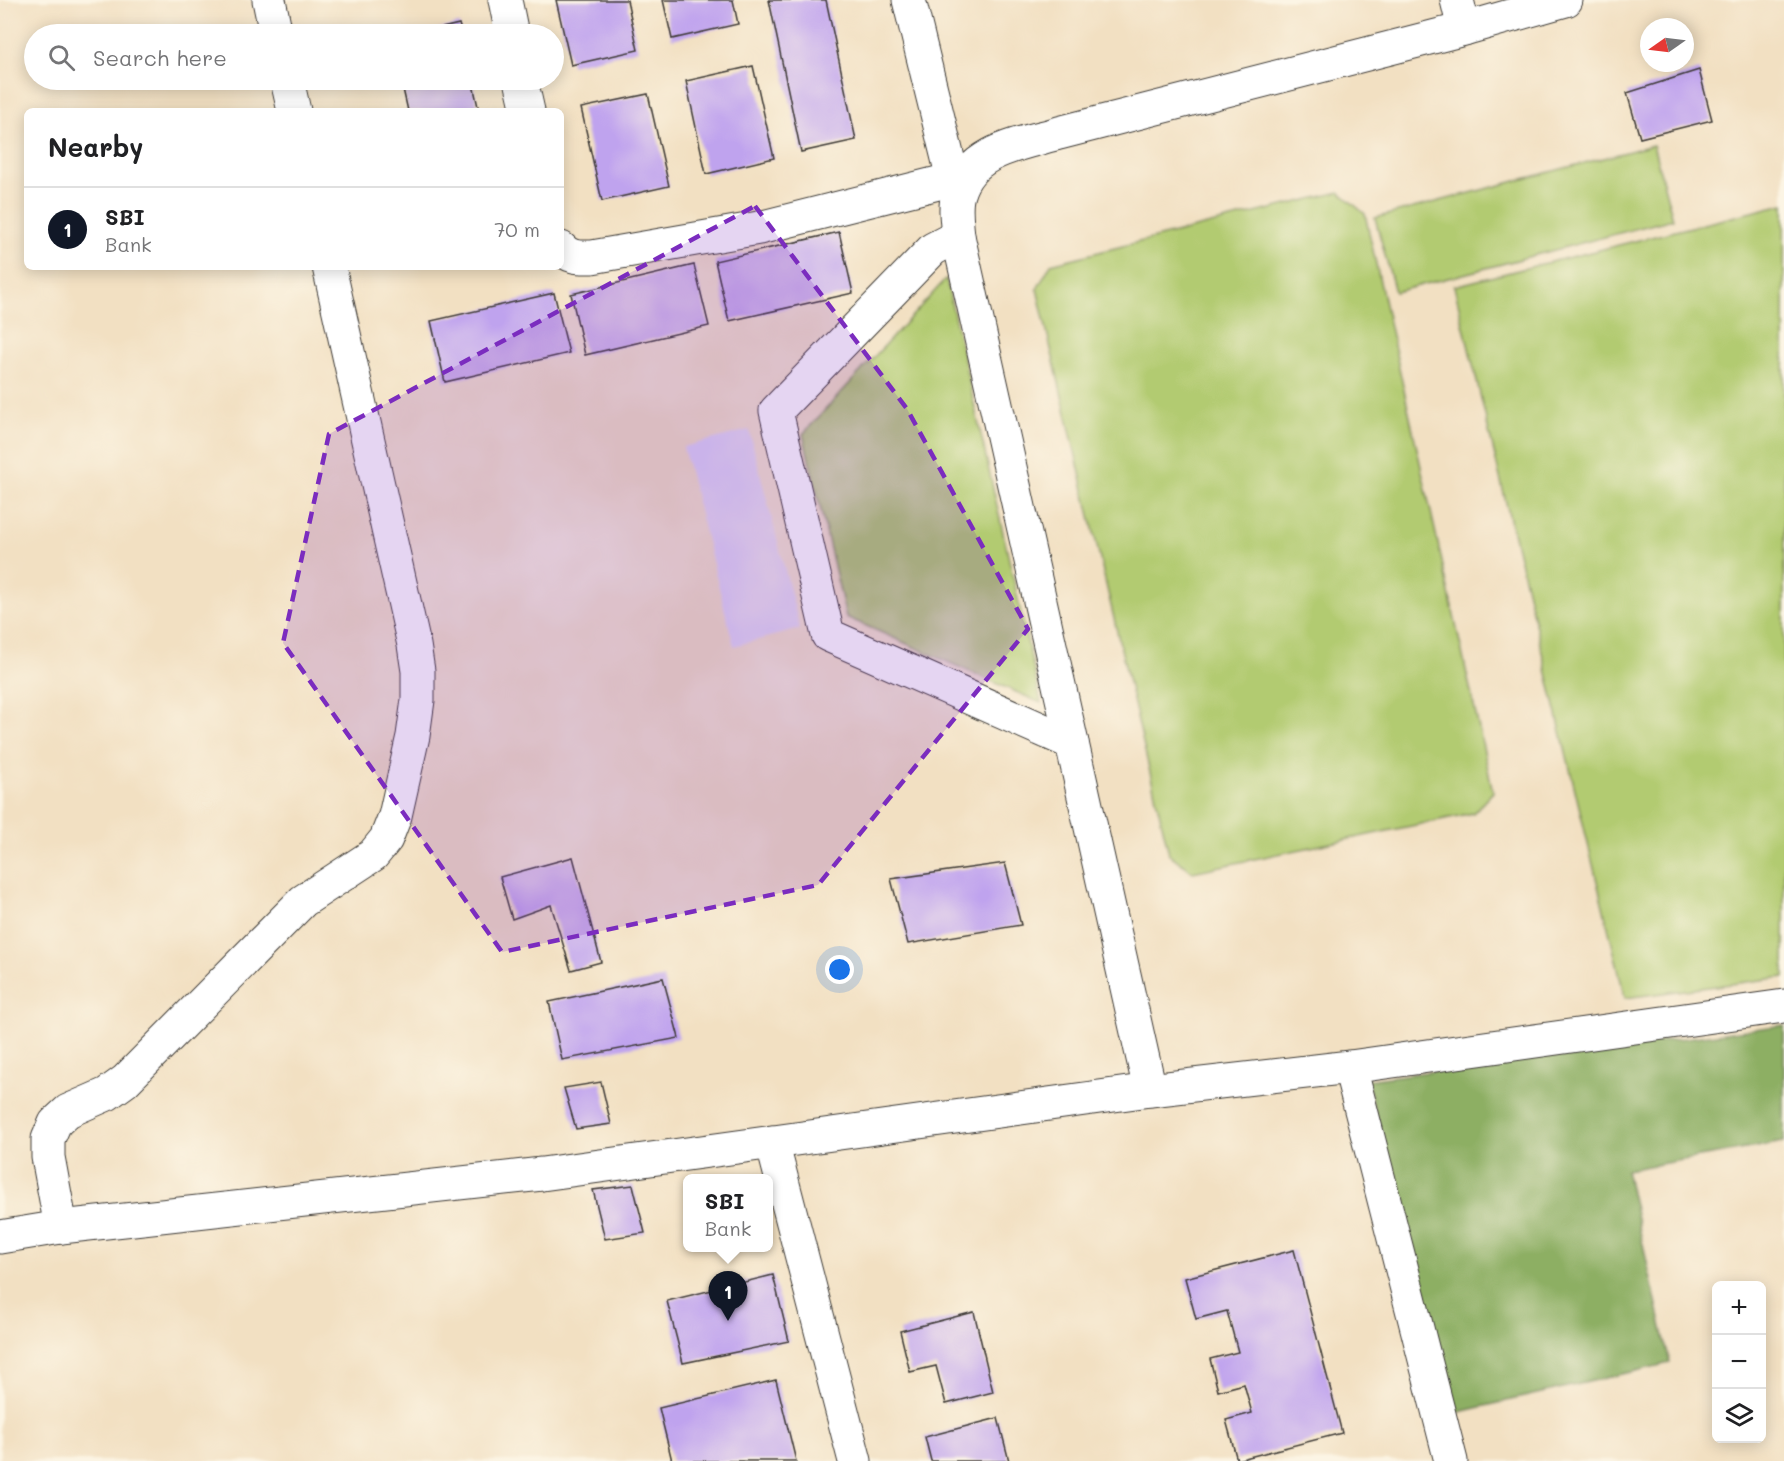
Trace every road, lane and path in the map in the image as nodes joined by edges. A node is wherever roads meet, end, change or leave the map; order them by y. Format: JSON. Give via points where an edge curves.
{"nodes":[{"id":1,"x":269,"y":0,"type":"edge"},
{"id":2,"x":505,"y":0,"type":"edge"},
{"id":3,"x":909,"y":0,"type":"edge"},
{"id":4,"x":1566,"y":0,"type":"edge"},
{"id":5,"x":1461,"y":15,"type":"edge"},
{"id":6,"x":274,"y":24,"type":"edge"},
{"id":7,"x":510,"y":24,"type":"edge"},
{"id":8,"x":289,"y":90,"type":"edge"},
{"id":9,"x":523,"y":90,"type":"edge"},
{"id":10,"x":293,"y":108,"type":"edge"},
{"id":11,"x":527,"y":108,"type":"edge"},
{"id":12,"x":956,"y":187,"type":"junction"},
{"id":13,"x":957,"y":236,"type":"junction"},
{"id":14,"x":564,"y":252,"type":"edge"},
{"id":15,"x":330,"y":270,"type":"edge"},
{"id":16,"x":1072,"y":743,"type":"junction"},
{"id":17,"x":1784,"y":1006,"type":"edge"},
{"id":18,"x":1350,"y":1067,"type":"junction"},
{"id":19,"x":1150,"y":1090,"type":"junction"},
{"id":20,"x":772,"y":1142,"type":"junction"},
{"id":21,"x":61,"y":1227,"type":"junction"},
{"id":22,"x":0,"y":1237,"type":"edge"},
{"id":23,"x":855,"y":1461,"type":"edge"},
{"id":24,"x":1451,"y":1461,"type":"edge"}],
"edges":[{"from":1,"to":6,"type":"street"},
{"from":2,"to":7,"type":"street"},
{"from":3,"to":12,"type":"street"},
{"from":4,"to":5,"type":"street"},
{"from":5,"to":12,"type":"street","via":[[1008,147],[982,159]]},
{"from":8,"to":10,"type":"street"},
{"from":9,"to":11,"type":"street"},
{"from":12,"to":13,"type":"street"},
{"from":12,"to":14,"type":"street","via":[[683,242],[592,257],[575,258]]},
{"from":13,"to":16,"type":"street"},
{"from":13,"to":16,"type":"street","via":[[933,249],[776,411],[828,635]]},
{"from":15,"to":21,"type":"street","via":[[418,671],[418,700],[395,816],[386,839],[373,855],[303,900],[125,1081],[107,1094],[68,1111],[55,1123],[48,1139],[48,1157]]},
{"from":16,"to":19,"type":"street"},
{"from":17,"to":18,"type":"street"},
{"from":18,"to":19,"type":"street"},
{"from":18,"to":24,"type":"street"},
{"from":19,"to":20,"type":"street"},
{"from":20,"to":21,"type":"street","via":[[542,1173]]},
{"from":20,"to":23,"type":"street"},
{"from":21,"to":22,"type":"street"}]}
